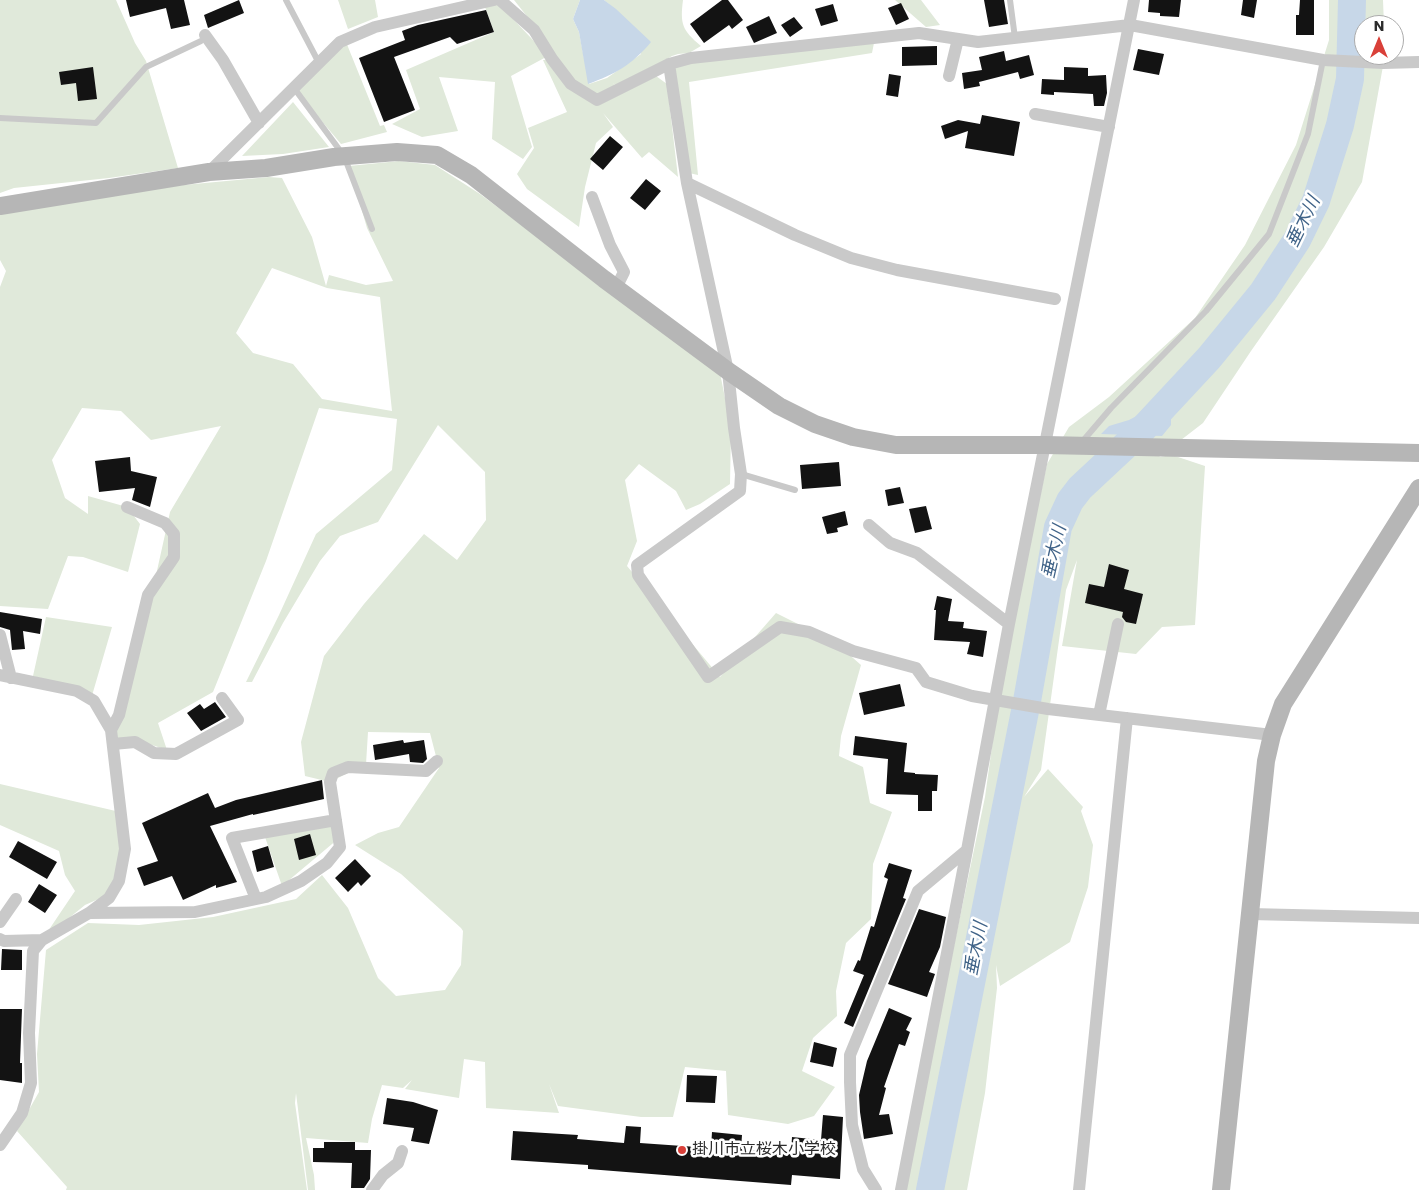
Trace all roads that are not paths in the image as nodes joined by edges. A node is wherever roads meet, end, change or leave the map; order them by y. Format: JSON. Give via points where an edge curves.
{"nodes":[{"id":1,"x":286,"y":0,"type":"edge"},
{"id":2,"x":494,"y":0,"type":"edge"},
{"id":3,"x":500,"y":0,"type":"edge"},
{"id":4,"x":1010,"y":0,"type":"edge"},
{"id":5,"x":1134,"y":0,"type":"edge"},
{"id":6,"x":1130,"y":25,"type":"junction"},
{"id":7,"x":203,"y":38,"type":"joint"},
{"id":8,"x":1015,"y":38,"type":"junction"},
{"id":9,"x":958,"y":39,"type":"junction"},
{"id":10,"x":1324,"y":60,"type":"junction"},
{"id":11,"x":319,"y":62,"type":"junction"},
{"id":12,"x":1419,"y":62,"type":"edge"},
{"id":13,"x":669,"y":64,"type":"junction"},
{"id":14,"x":950,"y":76,"type":"dead end"},
{"id":15,"x":294,"y":88,"type":"junction"},
{"id":16,"x":1035,"y":114,"type":"dead end"},
{"id":17,"x":0,"y":118,"type":"edge"},
{"id":18,"x":259,"y":123,"type":"junction"},
{"id":19,"x":1109,"y":126,"type":"junction"},
{"id":20,"x":344,"y":156,"type":"junction"},
{"id":21,"x":209,"y":172,"type":"junction"},
{"id":22,"x":687,"y":183,"type":"junction"},
{"id":23,"x":592,"y":197,"type":"dead end"},
{"id":24,"x":0,"y":206,"type":"edge"},
{"id":25,"x":372,"y":229,"type":"dead end"},
{"id":26,"x":616,"y":288,"type":"junction"},
{"id":27,"x":1056,"y":300,"type":"dead end"},
{"id":28,"x":728,"y":371,"type":"junction"},
{"id":29,"x":1082,"y":442,"type":"dead end"},
{"id":30,"x":1047,"y":445,"type":"junction"},
{"id":31,"x":1419,"y":453,"type":"edge"},
{"id":32,"x":741,"y":474,"type":"junction"},
{"id":33,"x":1419,"y":488,"type":"edge"},
{"id":34,"x":795,"y":490,"type":"dead end"},
{"id":35,"x":127,"y":507,"type":"dead end"},
{"id":36,"x":869,"y":525,"type":"dead end"},
{"id":37,"x":1008,"y":624,"type":"junction"},
{"id":38,"x":1118,"y":624,"type":"dead end"},
{"id":39,"x":0,"y":635,"type":"edge"},
{"id":40,"x":6,"y":677,"type":"edge"},
{"id":41,"x":222,"y":698,"type":"dead end"},
{"id":42,"x":994,"y":700,"type":"junction"},
{"id":43,"x":1099,"y":715,"type":"junction"},
{"id":44,"x":1127,"y":718,"type":"junction"},
{"id":45,"x":111,"y":730,"type":"junction"},
{"id":46,"x":1272,"y":735,"type":"junction"},
{"id":47,"x":113,"y":744,"type":"junction"},
{"id":48,"x":437,"y":761,"type":"dead end"},
{"id":49,"x":336,"y":820,"type":"junction"},
{"id":50,"x":967,"y":850,"type":"junction"},
{"id":51,"x":16,"y":899,"type":"dead end"},
{"id":52,"x":256,"y":899,"type":"junction"},
{"id":53,"x":89,"y":913,"type":"junction"},
{"id":54,"x":1250,"y":914,"type":"junction"},
{"id":55,"x":1419,"y":918,"type":"edge"},
{"id":56,"x":0,"y":922,"type":"edge"},
{"id":57,"x":0,"y":939,"type":"edge"},
{"id":58,"x":42,"y":940,"type":"junction"},
{"id":59,"x":0,"y":1145,"type":"edge"},
{"id":60,"x":402,"y":1151,"type":"dead end"},
{"id":61,"x":372,"y":1190,"type":"edge"},
{"id":62,"x":876,"y":1190,"type":"edge"},
{"id":63,"x":901,"y":1190,"type":"edge"},
{"id":64,"x":1079,"y":1190,"type":"edge"},
{"id":65,"x":1221,"y":1190,"type":"edge"}],
"edges":[{"from":1,"to":11,"type":"lane"},
{"from":2,"to":11,"type":"street","via":[[374,27],[340,42]]},
{"from":3,"to":13,"type":"street","via":[[534,30],[571,84],[597,100]]},
{"from":4,"to":8,"type":"lane"},
{"from":5,"to":6,"type":"street"},
{"from":6,"to":8,"type":"street"},
{"from":6,"to":10,"type":"street"},
{"from":6,"to":19,"type":"street"},
{"from":7,"to":17,"type":"lane","via":[[146,67],[96,123]]},
{"from":7,"to":18,"type":"street","via":[[223,60]]},
{"from":8,"to":9,"type":"street","via":[[978,42]]},
{"from":9,"to":13,"type":"street","via":[[919,32],[691,58]]},
{"from":9,"to":14,"type":"street"},
{"from":10,"to":12,"type":"street"},
{"from":10,"to":29,"type":"lane","via":[[1308,134],[1269,234],[1206,311]]},
{"from":11,"to":15,"type":"street"},
{"from":13,"to":22,"type":"street"},
{"from":15,"to":18,"type":"street"},
{"from":15,"to":20,"type":"lane"},
{"from":16,"to":19,"type":"street"},
{"from":18,"to":21,"type":"street"},
{"from":19,"to":30,"type":"street"},
{"from":20,"to":21,"type":"street","via":[[266,168]]},
{"from":20,"to":25,"type":"lane"},
{"from":20,"to":26,"type":"street","via":[[397,152],[437,155],[471,175]]},
{"from":21,"to":24,"type":"street"},
{"from":22,"to":27,"type":"street","via":[[851,258],[897,270]]},
{"from":22,"to":28,"type":"street"},
{"from":23,"to":26,"type":"street","via":[[624,272]]},
{"from":26,"to":28,"type":"street"},
{"from":28,"to":30,"type":"street","via":[[779,406],[815,424],[853,437],[896,445]]},
{"from":28,"to":32,"type":"street"},
{"from":30,"to":31,"type":"street"},
{"from":30,"to":37,"type":"street"},
{"from":32,"to":34,"type":"lane"},
{"from":32,"to":42,"type":"street","via":[[740,491],[637,565],[638,575],[708,678],[780,627],[809,632],[853,651],[916,668],[926,682]]},
{"from":33,"to":46,"type":"street","via":[[1283,704]]},
{"from":35,"to":45,"type":"street","via":[[165,523],[174,534],[174,557],[148,595],[120,715]]},
{"from":36,"to":37,"type":"street","via":[[890,543],[917,553]]},
{"from":37,"to":42,"type":"street"},
{"from":38,"to":43,"type":"street"},
{"from":39,"to":40,"type":"street"},
{"from":40,"to":45,"type":"street","via":[[77,691],[94,701]]},
{"from":41,"to":47,"type":"street","via":[[238,720],[176,754],[154,753],[135,742]]},
{"from":42,"to":43,"type":"street"},
{"from":42,"to":50,"type":"street"},
{"from":43,"to":44,"type":"street"},
{"from":44,"to":46,"type":"street"},
{"from":44,"to":64,"type":"street"},
{"from":45,"to":47,"type":"street"},
{"from":46,"to":54,"type":"street","via":[[1266,761]]},
{"from":47,"to":53,"type":"street","via":[[123,865],[119,881],[109,898]]},
{"from":48,"to":49,"type":"street","via":[[426,772],[348,767],[333,773],[330,782]]},
{"from":49,"to":52,"type":"street","via":[[340,847],[327,863],[301,881]]},
{"from":49,"to":52,"type":"street","via":[[232,838]]},
{"from":50,"to":62,"type":"street","via":[[918,891],[850,1055],[852,1124],[863,1169]]},
{"from":50,"to":63,"type":"street"},
{"from":51,"to":56,"type":"street"},
{"from":52,"to":53,"type":"street","via":[[194,912]]},
{"from":53,"to":58,"type":"street"},
{"from":54,"to":55,"type":"street"},
{"from":54,"to":65,"type":"street"},
{"from":57,"to":58,"type":"street"},
{"from":58,"to":59,"type":"street","via":[[33,950],[29,1033],[31,1083],[22,1113]]},
{"from":60,"to":61,"type":"street","via":[[398,1163]]}]}
